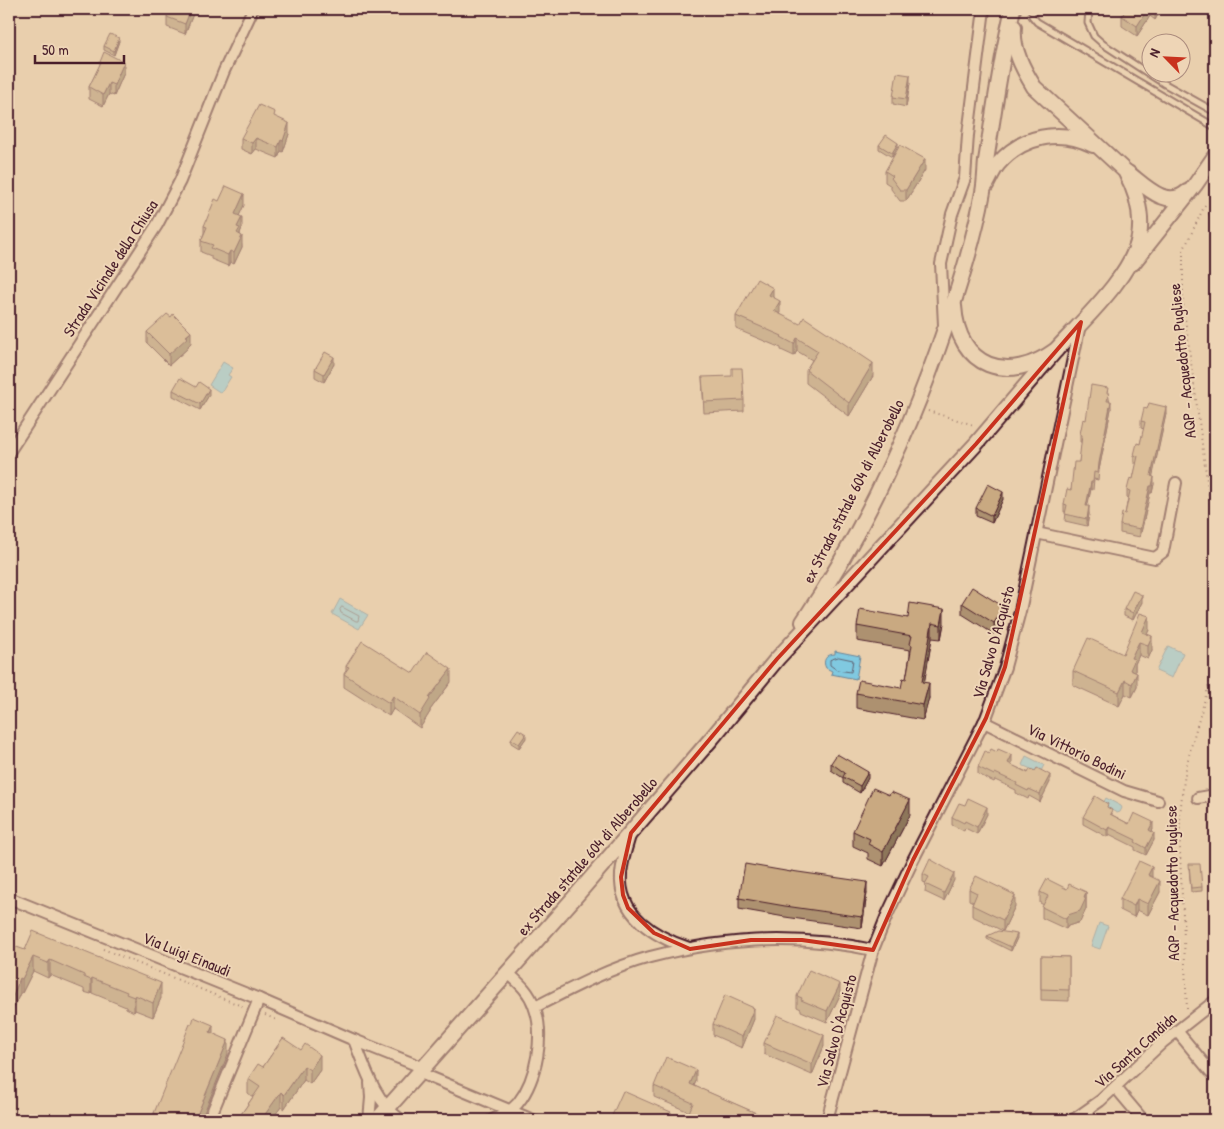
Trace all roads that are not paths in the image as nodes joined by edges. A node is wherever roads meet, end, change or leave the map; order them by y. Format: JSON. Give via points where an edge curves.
{"nodes":[{"id":1,"x":253,"y":9,"type":"edge"},
{"id":2,"x":984,"y":9,"type":"edge"},
{"id":3,"x":1014,"y":9,"type":"edge"},
{"id":4,"x":1032,"y":9,"type":"edge"},
{"id":5,"x":1088,"y":9,"type":"edge"},
{"id":6,"x":1215,"y":112,"type":"edge"},
{"id":7,"x":1215,"y":127,"type":"edge"},
{"id":8,"x":1100,"y":149,"type":"junction"},
{"id":9,"x":1215,"y":156,"type":"edge"},
{"id":10,"x":1125,"y":171,"type":"junction"},
{"id":11,"x":1195,"y":185,"type":"junction"},
{"id":12,"x":983,"y":190,"type":"junction"},
{"id":13,"x":1215,"y":205,"type":"edge"},
{"id":14,"x":1213,"y":214,"type":"dead end"},
{"id":15,"x":1114,"y":286,"type":"junction"},
{"id":16,"x":954,"y":301,"type":"junction"},
{"id":17,"x":1081,"y":322,"type":"junction"},
{"id":18,"x":944,"y":331,"type":"junction"},
{"id":19,"x":1056,"y":350,"type":"junction"},
{"id":20,"x":9,"y":452,"type":"edge"},
{"id":21,"x":1176,"y":483,"type":"dead end"},
{"id":22,"x":1036,"y":533,"type":"junction"},
{"id":23,"x":777,"y":659,"type":"junction"},
{"id":24,"x":984,"y":722,"type":"junction"},
{"id":25,"x":1215,"y":795,"type":"edge"},
{"id":26,"x":1198,"y":798,"type":"dead end"},
{"id":27,"x":1158,"y":801,"type":"dead end"},
{"id":28,"x":631,"y":833,"type":"junction"},
{"id":29,"x":11,"y":899,"type":"edge"},
{"id":30,"x":9,"y":910,"type":"edge"},
{"id":31,"x":690,"y":948,"type":"junction"},
{"id":32,"x":873,"y":950,"type":"junction"},
{"id":33,"x":508,"y":973,"type":"junction"},
{"id":34,"x":259,"y":999,"type":"junction"},
{"id":35,"x":1215,"y":1001,"type":"edge"},
{"id":36,"x":535,"y":1007,"type":"junction"},
{"id":37,"x":1177,"y":1031,"type":"junction"},
{"id":38,"x":354,"y":1040,"type":"junction"},
{"id":39,"x":422,"y":1070,"type":"junction"},
{"id":40,"x":1215,"y":1076,"type":"edge"},
{"id":41,"x":370,"y":1079,"type":"junction"},
{"id":42,"x":1116,"y":1088,"type":"junction"},
{"id":43,"x":388,"y":1109,"type":"junction"},
{"id":44,"x":510,"y":1111,"type":"junction"},
{"id":45,"x":208,"y":1120,"type":"edge"},
{"id":46,"x":369,"y":1120,"type":"edge"},
{"id":47,"x":378,"y":1120,"type":"edge"},
{"id":48,"x":401,"y":1120,"type":"edge"},
{"id":49,"x":492,"y":1120,"type":"edge"},
{"id":50,"x":533,"y":1120,"type":"edge"},
{"id":51,"x":827,"y":1120,"type":"edge"},
{"id":52,"x":1073,"y":1120,"type":"edge"},
{"id":53,"x":1143,"y":1120,"type":"edge"}],
"edges":[{"from":1,"to":20,"type":"street","name":"Strada Vicinale della Chiusa","via":[[158,226]]},
{"from":2,"to":18,"type":"street","via":[[965,178],[952,214],[941,264]]},
{"from":3,"to":8,"type":"main road","name":"ex Strada statale 604 di Alberobello","via":[[1013,34],[1024,70],[1043,96]]},
{"from":3,"to":12,"type":"main road","name":"ex Strada statale 604 di Alberobello"},
{"from":4,"to":7,"type":"lane","via":[[1032,16],[1037,22]]},
{"from":5,"to":6,"type":"lane","via":[[1088,23],[1094,36],[1103,44]]},
{"from":8,"to":10,"type":"main road","name":"ex Strada statale 604 di Alberobello"},
{"from":8,"to":12,"type":"main road","via":[[1059,135],[1044,136],[1026,143],[997,165]]},
{"from":9,"to":11,"type":"main road"},
{"from":10,"to":11,"type":"main road","via":[[1162,198],[1180,198]]},
{"from":10,"to":15,"type":"main road","name":"ex Strada statale 604 di Alberobello","via":[[1134,186],[1138,204],[1139,237]]},
{"from":11,"to":15,"type":"main road"},
{"from":12,"to":16,"type":"main road","name":"ex Strada statale 604 di Alberobello"},
{"from":13,"to":14,"type":"lane"},
{"from":15,"to":17,"type":"main road","name":"ex Strada statale 604 di Alberobello"},
{"from":16,"to":18,"type":"main road","name":"ex Strada statale 604 di Alberobello"},
{"from":16,"to":19,"type":"main road","via":[[959,331],[967,349],[985,363],[1000,368],[1017,368],[1032,364]]},
{"from":17,"to":19,"type":"main road","name":"ex Strada statale 604 di Alberobello"},
{"from":17,"to":22,"type":"street","name":"Via Salvo D'Acquisto"},
{"from":18,"to":23,"type":"main road","name":"ex Strada statale 604 di Alberobello","via":[[916,408],[889,467],[816,602]]},
{"from":19,"to":23,"type":"main road","name":"ex Strada statale 604 di Alberobello","via":[[986,432]]},
{"from":21,"to":22,"type":"street","via":[[1164,552],[1155,558]]},
{"from":22,"to":24,"type":"street","name":"Via Salvo D'Acquisto","via":[[1005,666]]},
{"from":23,"to":28,"type":"main road","name":"ex Strada statale 604 di Alberobello"},
{"from":24,"to":27,"type":"street","name":"Via Vittorio Bodini","via":[[1124,791]]},
{"from":24,"to":32,"type":"street","name":"Via Salvo D'Acquisto","via":[[913,860]]},
{"from":25,"to":26,"type":"street"},
{"from":28,"to":31,"type":"street","via":[[620,877],[628,908],[654,933]]},
{"from":28,"to":33,"type":"main road","name":"ex Strada statale 604 di Alberobello"},
{"from":29,"to":30,"type":"street"},
{"from":29,"to":34,"type":"street","name":"Via Luigi Einaudi"},
{"from":31,"to":32,"type":"street","via":[[751,940],[794,940]]},
{"from":31,"to":36,"type":"street","via":[[619,968]]},
{"from":32,"to":51,"type":"street","name":"Via Salvo D'Acquisto"},
{"from":33,"to":36,"type":"street","via":[[526,990]]},
{"from":33,"to":39,"type":"main road","name":"ex Strada statale 604 di Alberobello"},
{"from":34,"to":38,"type":"street","name":"Via Luigi Einaudi"},
{"from":34,"to":45,"type":"street"},
{"from":35,"to":37,"type":"street","name":"Via Santa Candida"},
{"from":36,"to":44,"type":"street","via":[[539,1046],[536,1062],[522,1096]]},
{"from":37,"to":40,"type":"street"},
{"from":37,"to":42,"type":"street","name":"Via Santa Candida"},
{"from":38,"to":39,"type":"street","name":"Via Luigi Einaudi"},
{"from":38,"to":41,"type":"street"},
{"from":39,"to":43,"type":"main road","name":"ex Strada statale 604 di Alberobello"},
{"from":39,"to":44,"type":"street","name":"Via Luigi Einaudi"},
{"from":41,"to":43,"type":"street"},
{"from":41,"to":46,"type":"street"},
{"from":42,"to":52,"type":"street","name":"Via Santa Candida"},
{"from":42,"to":53,"type":"street"},
{"from":43,"to":47,"type":"main road","name":"ex Strada statale 604 di Alberobello"},
{"from":43,"to":48,"type":"street"},
{"from":44,"to":49,"type":"street"},
{"from":44,"to":50,"type":"street","name":"Via Luigi Einaudi"}]}
